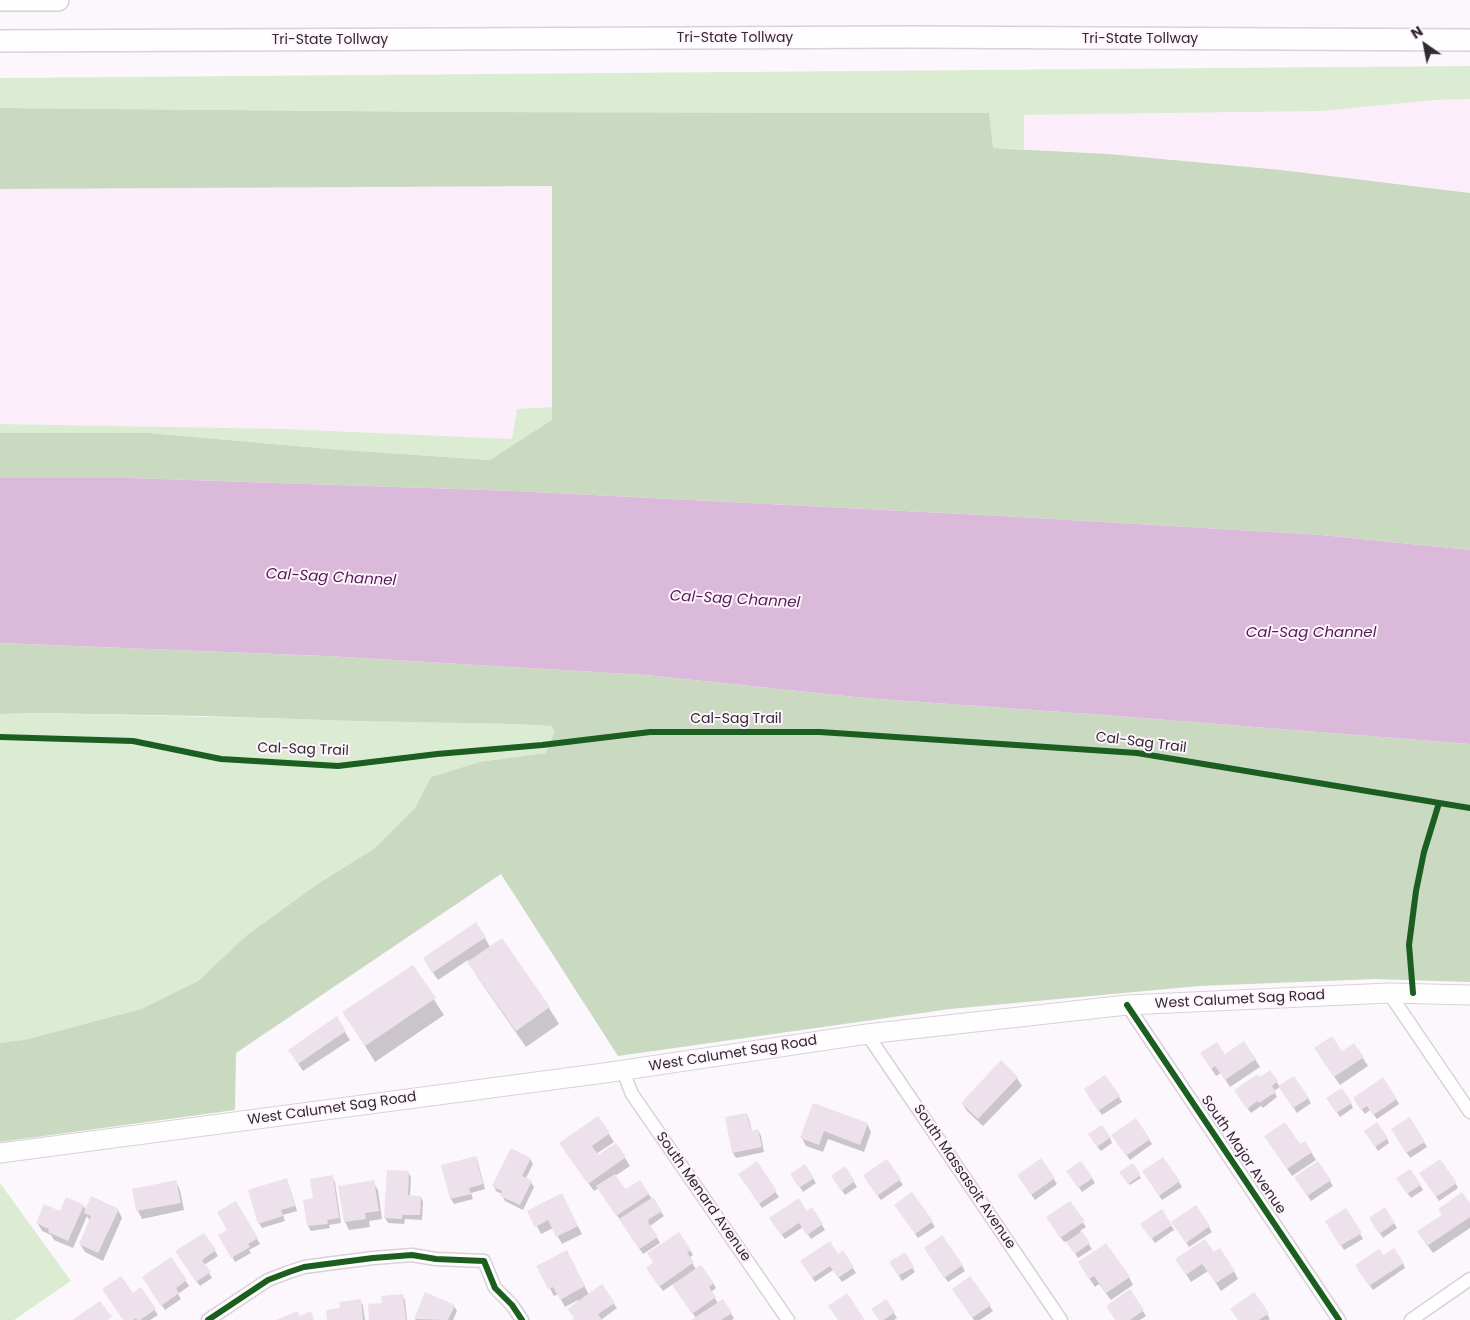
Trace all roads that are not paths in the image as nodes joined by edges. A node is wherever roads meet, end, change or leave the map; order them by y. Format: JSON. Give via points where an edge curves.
{"nodes":[{"id":1,"x":0,"y":0,"type":"edge"},
{"id":2,"x":58,"y":0,"type":"edge"},
{"id":3,"x":1470,"y":40,"type":"edge"},
{"id":4,"x":0,"y":41,"type":"edge"},
{"id":5,"x":1388,"y":993,"type":"junction"},
{"id":6,"x":1470,"y":995,"type":"edge"},
{"id":7,"x":1127,"y":1005,"type":"junction"},
{"id":8,"x":867,"y":1034,"type":"junction"},
{"id":9,"x":623,"y":1071,"type":"junction"},
{"id":10,"x":1470,"y":1112,"type":"edge"},
{"id":11,"x":0,"y":1153,"type":"edge"},
{"id":12,"x":1470,"y":1279,"type":"edge"},
{"id":13,"x":208,"y":1320,"type":"edge"},
{"id":14,"x":522,"y":1320,"type":"edge"},
{"id":15,"x":788,"y":1320,"type":"edge"},
{"id":16,"x":1061,"y":1320,"type":"edge"},
{"id":17,"x":1339,"y":1320,"type":"edge"},
{"id":18,"x":1411,"y":1320,"type":"edge"}],
"edges":[{"from":1,"to":2,"type":"highway"},
{"from":3,"to":4,"type":"highway","name":"Tri-State Tollway","via":[[911,37]]},
{"from":5,"to":6,"type":"main road","name":"West Calumet Sag Road"},
{"from":5,"to":7,"type":"main road","name":"West Calumet Sag Road"},
{"from":5,"to":10,"type":"street"},
{"from":7,"to":8,"type":"main road","name":"West Calumet Sag Road"},
{"from":7,"to":17,"type":"street","name":"South Major Avenue"},
{"from":8,"to":9,"type":"main road","name":"West Calumet Sag Road"},
{"from":8,"to":16,"type":"street","name":"South Massasoit Avenue"},
{"from":9,"to":11,"type":"main road","name":"West Calumet Sag Road"},
{"from":9,"to":15,"type":"street","name":"South Menard Avenue","via":[[632,1094]]},
{"from":12,"to":18,"type":"street"},
{"from":13,"to":14,"type":"street","via":[[268,1280],[288,1272],[304,1267],[412,1255],[484,1261],[495,1288]]}]}
